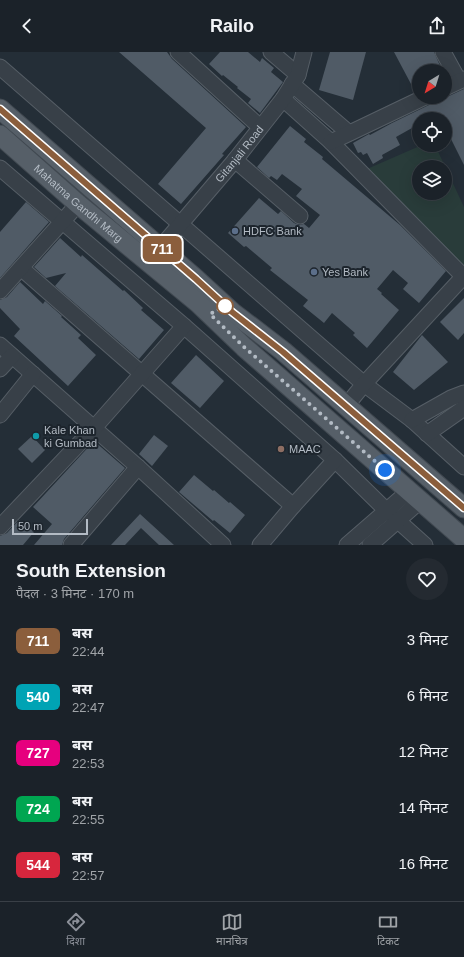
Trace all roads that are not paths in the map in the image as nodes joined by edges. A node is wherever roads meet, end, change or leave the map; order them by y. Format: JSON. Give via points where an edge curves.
{"nodes":[{"id":1,"x":178,"y":52,"type":"edge"},
{"id":2,"x":271,"y":52,"type":"edge"},
{"id":3,"x":304,"y":52,"type":"edge"},
{"id":4,"x":443,"y":52,"type":"edge"},
{"id":5,"x":0,"y":67,"type":"edge"},
{"id":6,"x":295,"y":79,"type":"junction"},
{"id":7,"x":461,"y":80,"type":"edge"},
{"id":8,"x":452,"y":84,"type":"edge"},
{"id":9,"x":284,"y":99,"type":"junction"},
{"id":10,"x":412,"y":103,"type":"edge"},
{"id":11,"x":0,"y":109,"type":"edge"},
{"id":12,"x":260,"y":127,"type":"junction"},
{"id":13,"x":349,"y":133,"type":"junction"},
{"id":14,"x":0,"y":134,"type":"edge"},
{"id":15,"x":331,"y":142,"type":"junction"},
{"id":16,"x":235,"y":160,"type":"junction"},
{"id":17,"x":0,"y":168,"type":"edge"},
{"id":18,"x":78,"y":204,"type":"junction"},
{"id":19,"x":300,"y":216,"type":"dead end"},
{"id":20,"x":62,"y":222,"type":"junction"},
{"id":21,"x":180,"y":225,"type":"junction"},
{"id":22,"x":160,"y":248,"type":"junction"},
{"id":23,"x":21,"y":268,"type":"junction"},
{"id":24,"x":464,"y":277,"type":"edge"},
{"id":25,"x":0,"y":291,"type":"edge"},
{"id":26,"x":184,"y":326,"type":"junction"},
{"id":27,"x":0,"y":346,"type":"edge"},
{"id":28,"x":12,"y":356,"type":"junction"},
{"id":29,"x":0,"y":369,"type":"edge"},
{"id":30,"x":33,"y":374,"type":"junction"},
{"id":31,"x":143,"y":374,"type":"junction"},
{"id":32,"x":364,"y":384,"type":"junction"},
{"id":33,"x":464,"y":393,"type":"edge"},
{"id":34,"x":346,"y":406,"type":"junction"},
{"id":35,"x":464,"y":408,"type":"edge"},
{"id":36,"x":0,"y":415,"type":"edge"},
{"id":37,"x":412,"y":420,"type":"junction"},
{"id":38,"x":94,"y":428,"type":"junction"},
{"id":39,"x":428,"y":434,"type":"junction"},
{"id":40,"x":335,"y":460,"type":"junction"},
{"id":41,"x":138,"y":467,"type":"junction"},
{"id":42,"x":464,"y":467,"type":"edge"},
{"id":43,"x":415,"y":496,"type":"junction"},
{"id":44,"x":293,"y":506,"type":"junction"},
{"id":45,"x":464,"y":508,"type":"edge"},
{"id":46,"x":387,"y":511,"type":"junction"},
{"id":47,"x":398,"y":521,"type":"junction"},
{"id":48,"x":0,"y":527,"type":"edge"},
{"id":49,"x":464,"y":539,"type":"edge"},
{"id":50,"x":71,"y":545,"type":"edge"},
{"id":51,"x":223,"y":545,"type":"edge"},
{"id":52,"x":260,"y":545,"type":"edge"},
{"id":53,"x":348,"y":545,"type":"edge"},
{"id":54,"x":370,"y":545,"type":"edge"},
{"id":55,"x":425,"y":545,"type":"edge"}],
"edges":[{"from":1,"to":12,"type":"street"},
{"from":2,"to":6,"type":"street"},
{"from":3,"to":6,"type":"street","name":"Gitanjali Road"},
{"from":4,"to":7,"type":"street"},
{"from":5,"to":21,"type":"street"},
{"from":6,"to":9,"type":"street","name":"Gitanjali Road"},
{"from":6,"to":13,"type":"street"},
{"from":7,"to":8,"type":"street"},
{"from":9,"to":12,"type":"street","name":"Gitanjali Road"},
{"from":9,"to":15,"type":"street"},
{"from":10,"to":13,"type":"street"},
{"from":11,"to":22,"type":"main road","name":"Mahatma Gandhi Marg"},
{"from":12,"to":16,"type":"street","name":"Gitanjali Road"},
{"from":13,"to":15,"type":"street"},
{"from":14,"to":18,"type":"main road","name":"Mahatma Gandhi Marg"},
{"from":15,"to":24,"type":"street"},
{"from":16,"to":19,"type":"street"},
{"from":16,"to":21,"type":"street","name":"Gitanjali Road"},
{"from":17,"to":20,"type":"street"},
{"from":18,"to":20,"type":"street"},
{"from":18,"to":43,"type":"main road","name":"Mahatma Gandhi Marg","via":[[198,303],[244,347]]},
{"from":20,"to":23,"type":"street"},
{"from":20,"to":26,"type":"street"},
{"from":21,"to":22,"type":"street","name":"Gitanjali Road"},
{"from":21,"to":32,"type":"street"},
{"from":22,"to":34,"type":"main road","name":"Mahatma Gandhi Marg","via":[[232,312]]},
{"from":23,"to":25,"type":"street"},
{"from":23,"to":31,"type":"street"},
{"from":24,"to":32,"type":"street"},
{"from":26,"to":31,"type":"street"},
{"from":26,"to":40,"type":"street"},
{"from":27,"to":28,"type":"street"},
{"from":28,"to":29,"type":"street"},
{"from":28,"to":30,"type":"street"},
{"from":30,"to":36,"type":"street"},
{"from":30,"to":38,"type":"street"},
{"from":31,"to":38,"type":"street"},
{"from":31,"to":44,"type":"street"},
{"from":32,"to":34,"type":"street"},
{"from":32,"to":37,"type":"street"},
{"from":33,"to":37,"type":"street"},
{"from":34,"to":45,"type":"main road","name":"Mahatma Gandhi Marg"},
{"from":35,"to":39,"type":"street"},
{"from":37,"to":39,"type":"street"},
{"from":38,"to":41,"type":"street"},
{"from":38,"to":48,"type":"street"},
{"from":39,"to":42,"type":"street"},
{"from":40,"to":44,"type":"street"},
{"from":40,"to":46,"type":"street"},
{"from":41,"to":50,"type":"street"},
{"from":41,"to":51,"type":"street"},
{"from":43,"to":46,"type":"street"},
{"from":43,"to":47,"type":"street"},
{"from":43,"to":49,"type":"main road","name":"Mahatma Gandhi Marg"},
{"from":44,"to":52,"type":"street"},
{"from":46,"to":47,"type":"street"},
{"from":46,"to":53,"type":"street"},
{"from":47,"to":54,"type":"street"},
{"from":47,"to":55,"type":"street"}]}
